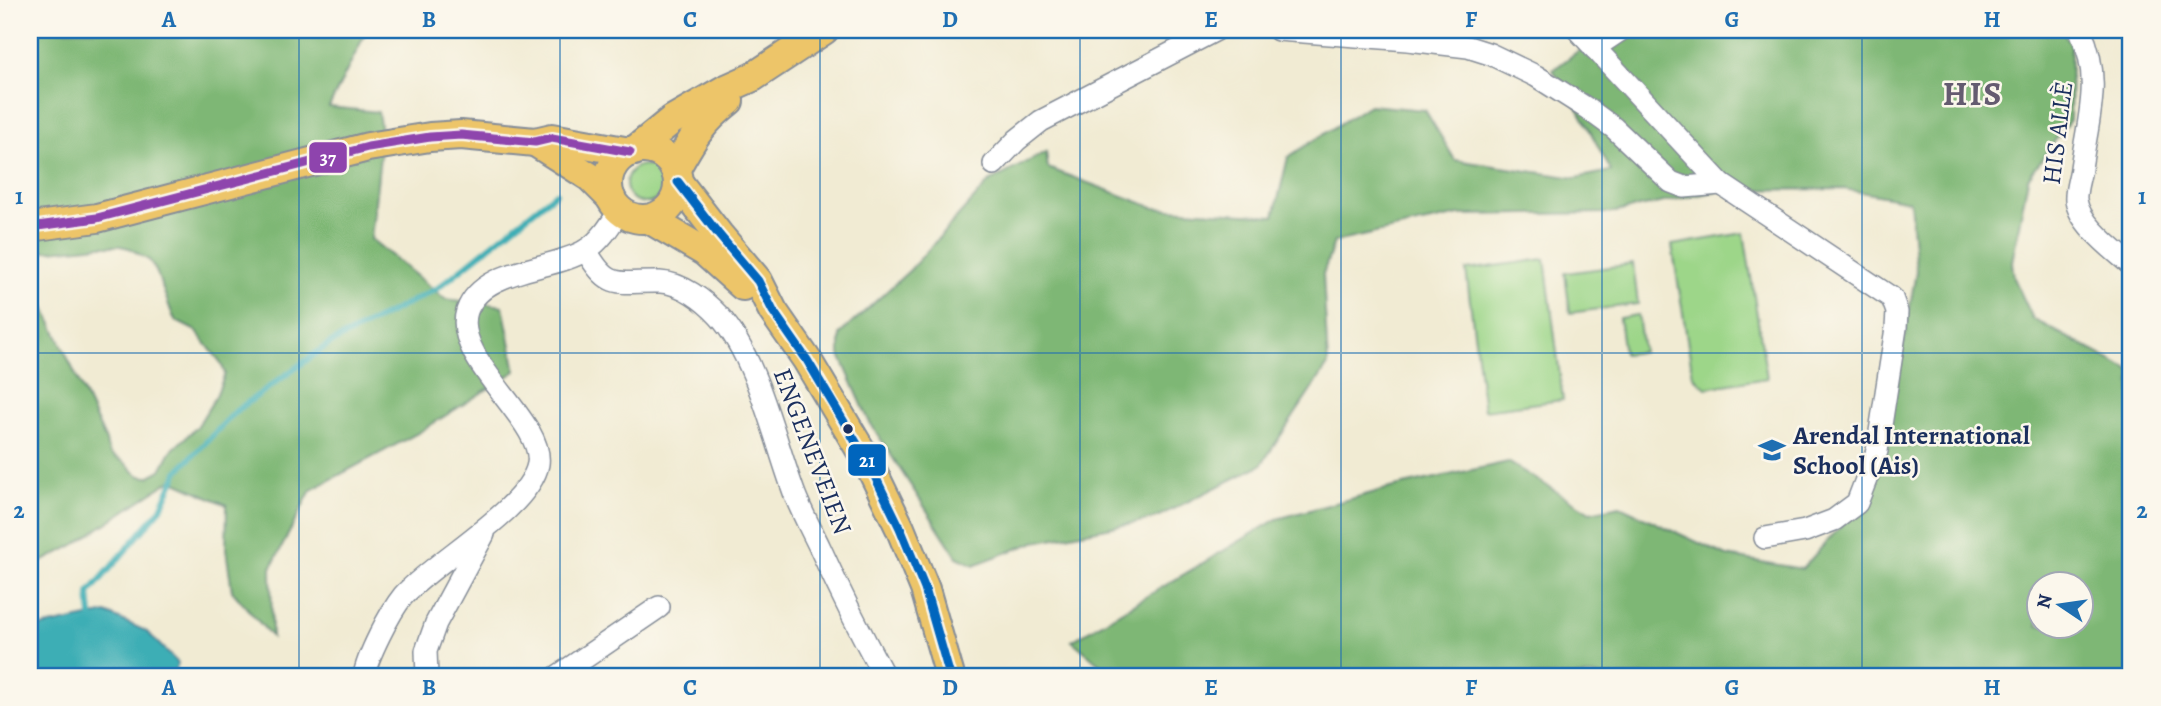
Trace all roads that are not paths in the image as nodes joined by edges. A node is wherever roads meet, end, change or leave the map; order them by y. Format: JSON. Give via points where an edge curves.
{"nodes":[{"id":1,"x":824,"y":30,"type":"edge"},
{"id":2,"x":1216,"y":30,"type":"edge"},
{"id":3,"x":1279,"y":30,"type":"edge"},
{"id":4,"x":1578,"y":30,"type":"edge"},
{"id":5,"x":1621,"y":30,"type":"edge"},
{"id":6,"x":2080,"y":30,"type":"edge"},
{"id":7,"x":1594,"y":48,"type":"junction"},
{"id":8,"x":753,"y":77,"type":"junction"},
{"id":9,"x":534,"y":142,"type":"junction"},
{"id":10,"x":632,"y":151,"type":"junction"},
{"id":11,"x":994,"y":164,"type":"dead end"},
{"id":12,"x":677,"y":176,"type":"junction"},
{"id":13,"x":1721,"y":184,"type":"junction"},
{"id":14,"x":616,"y":204,"type":"junction"},
{"id":15,"x":649,"y":219,"type":"junction"},
{"id":16,"x":30,"y":227,"type":"edge"},
{"id":17,"x":586,"y":250,"type":"junction"},
{"id":18,"x":2131,"y":265,"type":"edge"},
{"id":19,"x":773,"y":312,"type":"junction"},
{"id":20,"x":490,"y":523,"type":"junction"},
{"id":21,"x":1765,"y":538,"type":"dead end"},
{"id":22,"x":659,"y":607,"type":"dead end"},
{"id":23,"x":364,"y":676,"type":"edge"},
{"id":24,"x":427,"y":676,"type":"edge"},
{"id":25,"x":558,"y":676,"type":"edge"},
{"id":26,"x":884,"y":676,"type":"edge"},
{"id":27,"x":950,"y":676,"type":"edge"}],
"edges":[{"from":1,"to":8,"type":"main road"},
{"from":2,"to":11,"type":"street","via":[[1041,121]]},
{"from":3,"to":13,"type":"street","via":[[1408,40],[1490,54],[1536,76],[1597,116],[1671,182],[1684,187]]},
{"from":4,"to":7,"type":"street"},
{"from":5,"to":7,"type":"street"},
{"from":6,"to":18,"type":"street","name":"HIS ALLÈ","via":[[2093,70],[2093,90],[2076,201],[2093,232]]},
{"from":7,"to":13,"type":"street"},
{"from":8,"to":10,"type":"main road","via":[[672,120]]},
{"from":8,"to":12,"type":"main road","via":[[693,136]]},
{"from":9,"to":10,"type":"main road","via":[[552,138]]},
{"from":9,"to":14,"type":"main road","via":[[581,170]]},
{"from":9,"to":16,"type":"main road","via":[[461,135],[397,142],[97,218]]},
{"from":10,"to":12,"type":"main road","via":[[653,151],[670,162]]},
{"from":10,"to":14,"type":"main road","via":[[609,176],[608,187]]},
{"from":12,"to":15,"type":"main road","via":[[674,201]]},
{"from":12,"to":19,"type":"main road","via":[[758,281]]},
{"from":13,"to":21,"type":"street","via":[[1892,298],[1897,312],[1878,451],[1857,503],[1834,520]]},
{"from":14,"to":15,"type":"main road","via":[[639,219]]},
{"from":14,"to":17,"type":"street","via":[[603,235]]},
{"from":15,"to":19,"type":"main road","via":[[705,251]]},
{"from":17,"to":20,"type":"street","via":[[494,281],[467,311],[465,330],[475,355],[537,444],[538,464],[531,483]]},
{"from":17,"to":26,"type":"street","name":"ENGENEVEIEN","via":[[597,271],[613,282],[662,282],[685,288],[719,316],[746,355],[796,497]]},
{"from":19,"to":27,"type":"main road","via":[[837,410],[890,507],[925,589]]},
{"from":20,"to":23,"type":"street","via":[[403,597],[366,663]]},
{"from":20,"to":24,"type":"street","via":[[436,623],[426,651]]},
{"from":22,"to":25,"type":"street"}]}
